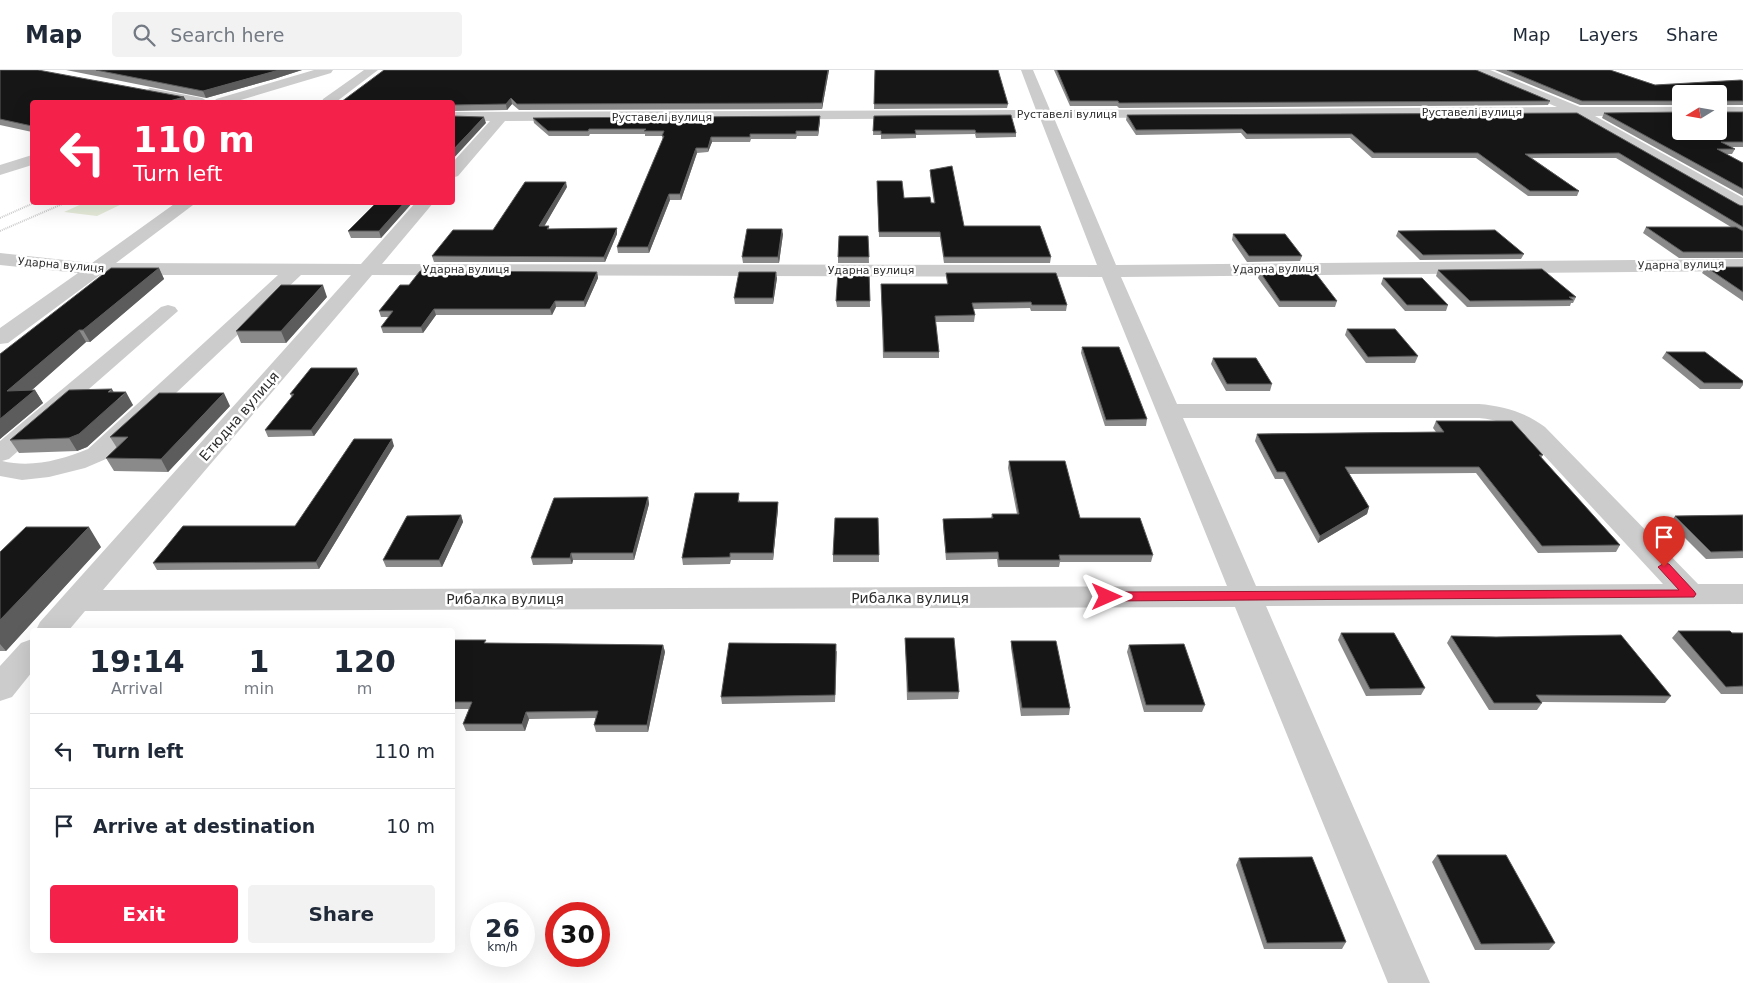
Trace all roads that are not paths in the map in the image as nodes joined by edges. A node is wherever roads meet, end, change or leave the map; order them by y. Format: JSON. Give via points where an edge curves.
{"nodes":[{"id":1,"x":327,"y":70,"type":"edge"},
{"id":2,"x":372,"y":70,"type":"edge"},
{"id":3,"x":1027,"y":70,"type":"edge"},
{"id":4,"x":1479,"y":70,"type":"edge"},
{"id":5,"x":134,"y":89,"type":"edge"},
{"id":6,"x":192,"y":100,"type":"edge"},
{"id":7,"x":228,"y":100,"type":"edge"},
{"id":8,"x":331,"y":100,"type":"edge"},
{"id":9,"x":1578,"y":111,"type":"junction"},
{"id":10,"x":1672,"y":111,"type":"edge"},
{"id":11,"x":1728,"y":111,"type":"edge"},
{"id":12,"x":1743,"y":111,"type":"edge"},
{"id":13,"x":1045,"y":115,"type":"junction"},
{"id":14,"x":455,"y":116,"type":"edge"},
{"id":15,"x":501,"y":117,"type":"junction"},
{"id":16,"x":30,"y":161,"type":"edge"},
{"id":17,"x":0,"y":170,"type":"edge"},
{"id":18,"x":455,"y":170,"type":"edge"},
{"id":19,"x":1743,"y":204,"type":"edge"},
{"id":20,"x":185,"y":205,"type":"edge"},
{"id":21,"x":423,"y":205,"type":"edge"},
{"id":22,"x":0,"y":259,"type":"edge"},
{"id":23,"x":1743,"y":265,"type":"edge"},
{"id":24,"x":96,"y":269,"type":"junction"},
{"id":25,"x":296,"y":269,"type":"junction"},
{"id":26,"x":368,"y":269,"type":"junction"},
{"id":27,"x":1109,"y":271,"type":"junction"},
{"id":28,"x":168,"y":311,"type":"dead end"},
{"id":29,"x":0,"y":338,"type":"edge"},
{"id":30,"x":1168,"y":411,"type":"junction"},
{"id":31,"x":0,"y":454,"type":"edge"},
{"id":32,"x":0,"y":468,"type":"edge"},
{"id":33,"x":1690,"y":594,"type":"junction"},
{"id":34,"x":1743,"y":594,"type":"edge"},
{"id":35,"x":1246,"y":596,"type":"junction"},
{"id":36,"x":76,"y":601,"type":"junction"},
{"id":37,"x":53,"y":628,"type":"edge"},
{"id":38,"x":30,"y":653,"type":"edge"},
{"id":39,"x":0,"y":688,"type":"edge"},
{"id":40,"x":1408,"y":983,"type":"edge"}],
"edges":[{"from":1,"to":7,"type":"street"},
{"from":2,"to":8,"type":"street"},
{"from":3,"to":13,"type":"street"},
{"from":4,"to":9,"type":"street"},
{"from":5,"to":6,"type":"street"},
{"from":9,"to":10,"type":"street","name":"Руставелі вулиця"},
{"from":9,"to":13,"type":"street","name":"Руставелі вулиця"},
{"from":9,"to":19,"type":"street"},
{"from":11,"to":12,"type":"street"},
{"from":13,"to":15,"type":"street","name":"Руставелі вулиця"},
{"from":13,"to":27,"type":"street"},
{"from":14,"to":15,"type":"street","name":"Руставелі вулиця"},
{"from":15,"to":18,"type":"street"},
{"from":16,"to":17,"type":"street"},
{"from":20,"to":24,"type":"street"},
{"from":21,"to":26,"type":"street","name":"Етюдна вулиця"},
{"from":22,"to":24,"type":"street","name":"Ударна вулиця"},
{"from":23,"to":27,"type":"street","name":"Ударна вулиця"},
{"from":24,"to":25,"type":"street","name":"Ударна вулиця"},
{"from":24,"to":29,"type":"street"},
{"from":25,"to":26,"type":"street","name":"Ударна вулиця"},
{"from":25,"to":32,"type":"street","via":[[97,454],[59,468],[32,471]]},
{"from":26,"to":27,"type":"street","name":"Ударна вулиця"},
{"from":26,"to":36,"type":"street","name":"Етюдна вулиця"},
{"from":27,"to":30,"type":"street"},
{"from":28,"to":31,"type":"street"},
{"from":30,"to":33,"type":"street","via":[[1479,411],[1512,416],[1536,432]]},
{"from":30,"to":35,"type":"street"},
{"from":33,"to":34,"type":"street","name":"Рибалка вулиця"},
{"from":33,"to":35,"type":"street","name":"Рибалка вулиця"},
{"from":35,"to":36,"type":"street","name":"Рибалка вулиця"},
{"from":35,"to":40,"type":"street"},
{"from":36,"to":37,"type":"street","name":"Етюдна вулиця"},
{"from":38,"to":39,"type":"street"}]}
